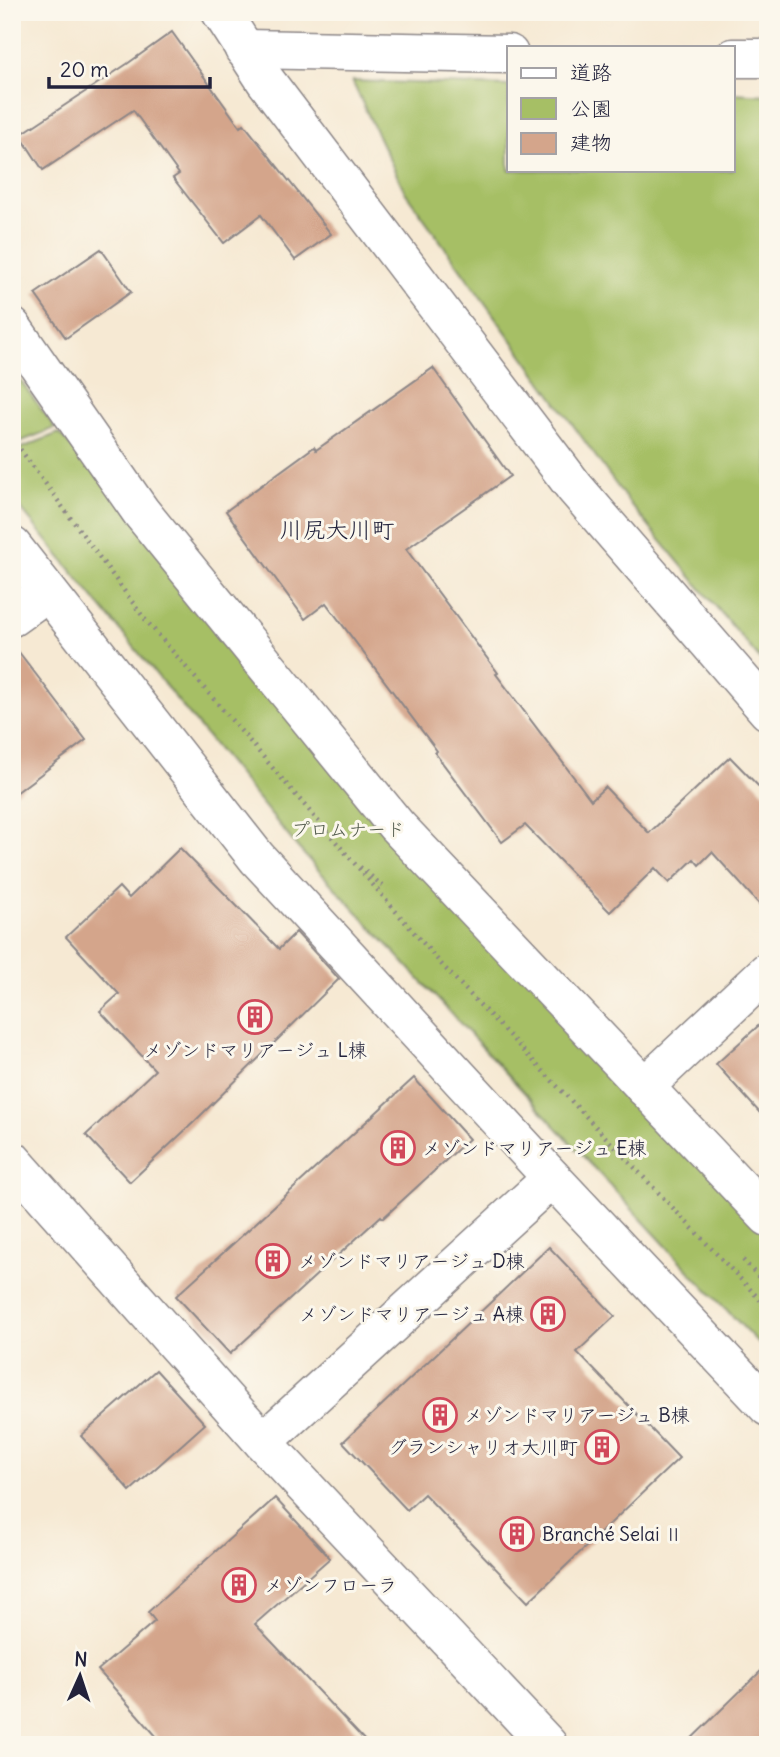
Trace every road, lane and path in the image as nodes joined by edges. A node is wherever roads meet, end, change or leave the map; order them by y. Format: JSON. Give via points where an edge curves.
{"nodes":[{"id":1,"x":221,"y":12,"type":"edge"},
{"id":2,"x":244,"y":49,"type":"junction"},
{"id":3,"x":507,"y":54,"type":"edge"},
{"id":4,"x":734,"y":58,"type":"edge"},
{"id":5,"x":768,"y":58,"type":"edge"},
{"id":6,"x":12,"y":327,"type":"edge"},
{"id":7,"x":12,"y":546,"type":"edge"},
{"id":8,"x":47,"y":592,"type":"junction"},
{"id":9,"x":12,"y":617,"type":"edge"},
{"id":10,"x":768,"y":711,"type":"edge"},
{"id":11,"x":768,"y":971,"type":"edge"},
{"id":12,"x":644,"y":1087,"type":"junction"},
{"id":13,"x":12,"y":1160,"type":"edge"},
{"id":14,"x":552,"y":1178,"type":"junction"},
{"id":15,"x":768,"y":1217,"type":"edge"},
{"id":16,"x":768,"y":1407,"type":"edge"},
{"id":17,"x":263,"y":1442,"type":"junction"},
{"id":18,"x":548,"y":1745,"type":"edge"}],
"edges":[{"from":1,"to":2,"type":"street"},
{"from":2,"to":3,"type":"street"},
{"from":2,"to":10,"type":"street","via":[[575,488]]},
{"from":4,"to":5,"type":"street"},
{"from":6,"to":12,"type":"street","via":[[141,512],[396,825]]},
{"from":7,"to":8,"type":"street"},
{"from":8,"to":9,"type":"street"},
{"from":8,"to":14,"type":"street","via":[[257,858]]},
{"from":11,"to":12,"type":"street"},
{"from":12,"to":15,"type":"street"},
{"from":13,"to":17,"type":"street"},
{"from":14,"to":16,"type":"street"},
{"from":14,"to":17,"type":"street"},
{"from":17,"to":18,"type":"street"}]}
